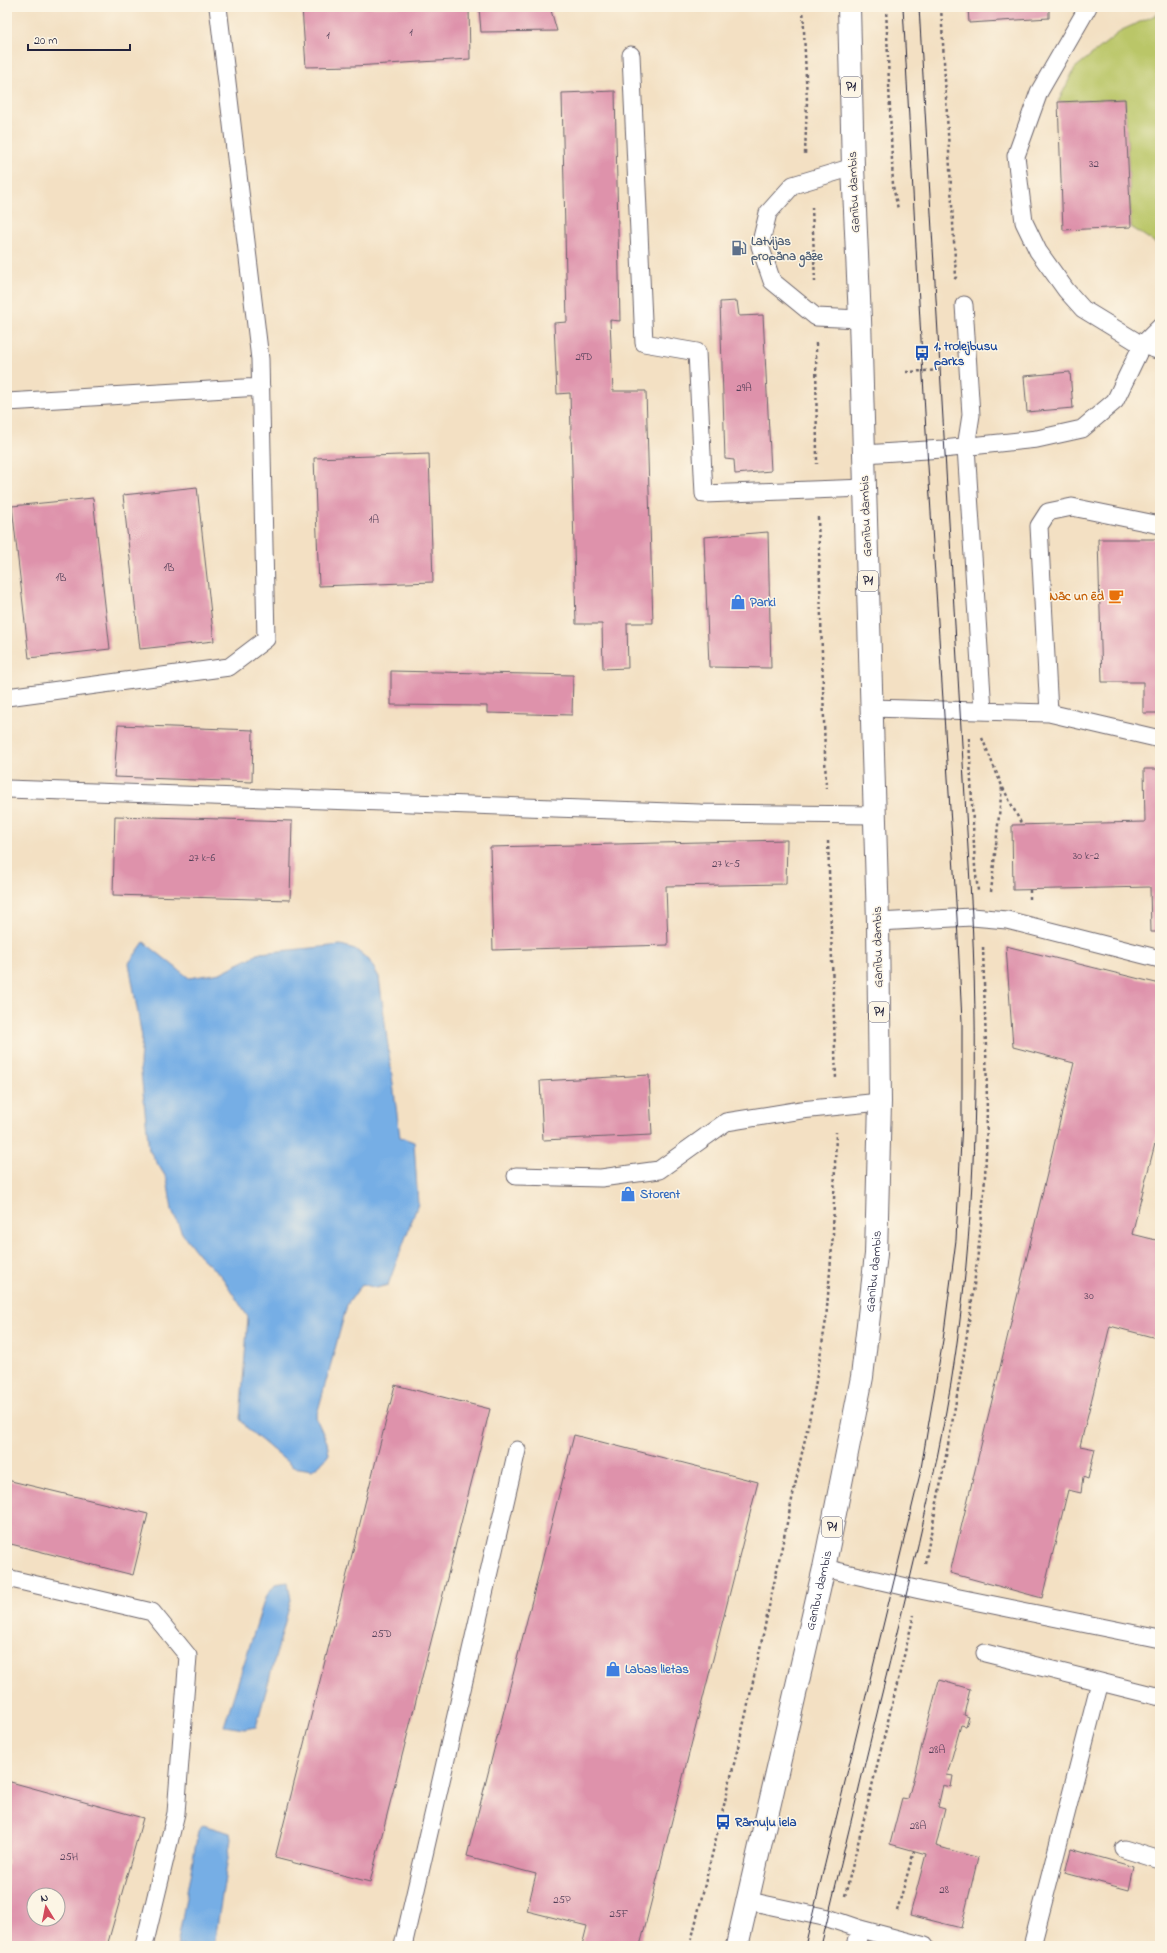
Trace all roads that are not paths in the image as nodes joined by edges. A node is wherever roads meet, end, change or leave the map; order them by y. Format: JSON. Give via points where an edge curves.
{"nodes":[{"id":1,"x":218,"y":7,"type":"edge"},
{"id":2,"x":849,"y":7,"type":"edge"},
{"id":3,"x":1085,"y":10,"type":"edge"},
{"id":4,"x":630,"y":55,"type":"dead end"},
{"id":5,"x":853,"y":167,"type":"junction"},
{"id":6,"x":964,"y":305,"type":"dead end"},
{"id":7,"x":860,"y":319,"type":"junction"},
{"id":8,"x":1160,"y":326,"type":"edge"},
{"id":9,"x":1142,"y":345,"type":"junction"},
{"id":10,"x":1160,"y":351,"type":"edge"},
{"id":11,"x":261,"y":387,"type":"junction"},
{"id":12,"x":7,"y":402,"type":"edge"},
{"id":13,"x":966,"y":447,"type":"junction"},
{"id":14,"x":864,"y":454,"type":"junction"},
{"id":15,"x":865,"y":488,"type":"junction"},
{"id":16,"x":1160,"y":525,"type":"edge"},
{"id":17,"x":7,"y":697,"type":"edge"},
{"id":18,"x":871,"y":708,"type":"junction"},
{"id":19,"x":978,"y":710,"type":"junction"},
{"id":20,"x":1049,"y":713,"type":"junction"},
{"id":21,"x":1160,"y":739,"type":"edge"},
{"id":22,"x":7,"y":790,"type":"edge"},
{"id":23,"x":874,"y":815,"type":"junction"},
{"id":24,"x":878,"y":922,"type":"junction"},
{"id":25,"x":1160,"y":959,"type":"edge"},
{"id":26,"x":880,"y":1102,"type":"junction"},
{"id":27,"x":516,"y":1176,"type":"dead end"},
{"id":28,"x":517,"y":1450,"type":"dead end"},
{"id":29,"x":824,"y":1568,"type":"junction"},
{"id":30,"x":7,"y":1578,"type":"edge"},
{"id":31,"x":1160,"y":1639,"type":"edge"},
{"id":32,"x":985,"y":1653,"type":"dead end"},
{"id":33,"x":1100,"y":1682,"type":"junction"},
{"id":34,"x":1160,"y":1697,"type":"edge"},
{"id":35,"x":1124,"y":1849,"type":"dead end"},
{"id":36,"x":1160,"y":1860,"type":"edge"},
{"id":37,"x":749,"y":1901,"type":"junction"},
{"id":38,"x":860,"y":1929,"type":"junction"},
{"id":39,"x":144,"y":1946,"type":"edge"},
{"id":40,"x":403,"y":1946,"type":"edge"},
{"id":41,"x":738,"y":1946,"type":"edge"},
{"id":42,"x":856,"y":1946,"type":"edge"},
{"id":43,"x":925,"y":1946,"type":"edge"},
{"id":44,"x":1032,"y":1946,"type":"edge"}],
"edges":[{"from":1,"to":11,"type":"lane","via":[[260,359]]},
{"from":2,"to":5,"type":"main road","name":"Ganību dambis","number":"P1"},
{"from":3,"to":9,"type":"lane","via":[[1039,92],[1016,156],[1024,222],[1038,251],[1083,309]]},
{"from":4,"to":15,"type":"lane","via":[[644,344],[697,352],[704,494]]},
{"from":5,"to":7,"type":"main road","name":"Ganību dambis","number":"P1"},
{"from":5,"to":7,"type":"lane","via":[[793,185],[768,213],[760,246],[772,281],[816,317]]},
{"from":6,"to":13,"type":"lane","via":[[971,415]]},
{"from":7,"to":14,"type":"main road","name":"Ganību dambis","number":"P1"},
{"from":8,"to":9,"type":"lane"},
{"from":9,"to":10,"type":"lane"},
{"from":9,"to":13,"type":"lane","via":[[1115,401],[1082,429],[1037,439]]},
{"from":11,"to":12,"type":"lane"},
{"from":11,"to":17,"type":"lane","via":[[266,639],[229,667]]},
{"from":13,"to":14,"type":"lane"},
{"from":13,"to":19,"type":"lane"},
{"from":14,"to":15,"type":"main road","name":"Ganību dambis","number":"P1"},
{"from":15,"to":18,"type":"main road","name":"Ganību dambis","number":"P1"},
{"from":16,"to":20,"type":"lane","via":[[1072,507],[1048,512],[1039,526]]},
{"from":18,"to":19,"type":"lane"},
{"from":18,"to":23,"type":"main road","name":"Ganību dambis","number":"P1"},
{"from":19,"to":20,"type":"lane"},
{"from":20,"to":21,"type":"lane"},
{"from":22,"to":23,"type":"lane","via":[[692,812]]},
{"from":23,"to":24,"type":"main road","name":"Ganību dambis","number":"P1"},
{"from":24,"to":25,"type":"lane","via":[[972,917],[1007,920]]},
{"from":24,"to":26,"type":"main road","name":"Ganību dambis","number":"P1"},
{"from":26,"to":27,"type":"lane","via":[[726,1122],[659,1170],[601,1178]]},
{"from":26,"to":29,"type":"main road","name":"Ganību dambis","number":"P1","via":[[876,1254],[862,1378]]},
{"from":28,"to":40,"type":"lane"},
{"from":29,"to":31,"type":"lane"},
{"from":29,"to":37,"type":"main road","name":"Ganību dambis","number":"P1"},
{"from":30,"to":39,"type":"lane","via":[[152,1612],[188,1656],[176,1813]]},
{"from":32,"to":33,"type":"lane"},
{"from":33,"to":34,"type":"lane"},
{"from":33,"to":44,"type":"lane"},
{"from":35,"to":36,"type":"lane"},
{"from":37,"to":38,"type":"lane"},
{"from":37,"to":41,"type":"main road","name":"Ganību dambis","number":"P1"},
{"from":38,"to":42,"type":"lane"},
{"from":38,"to":43,"type":"lane"}]}
